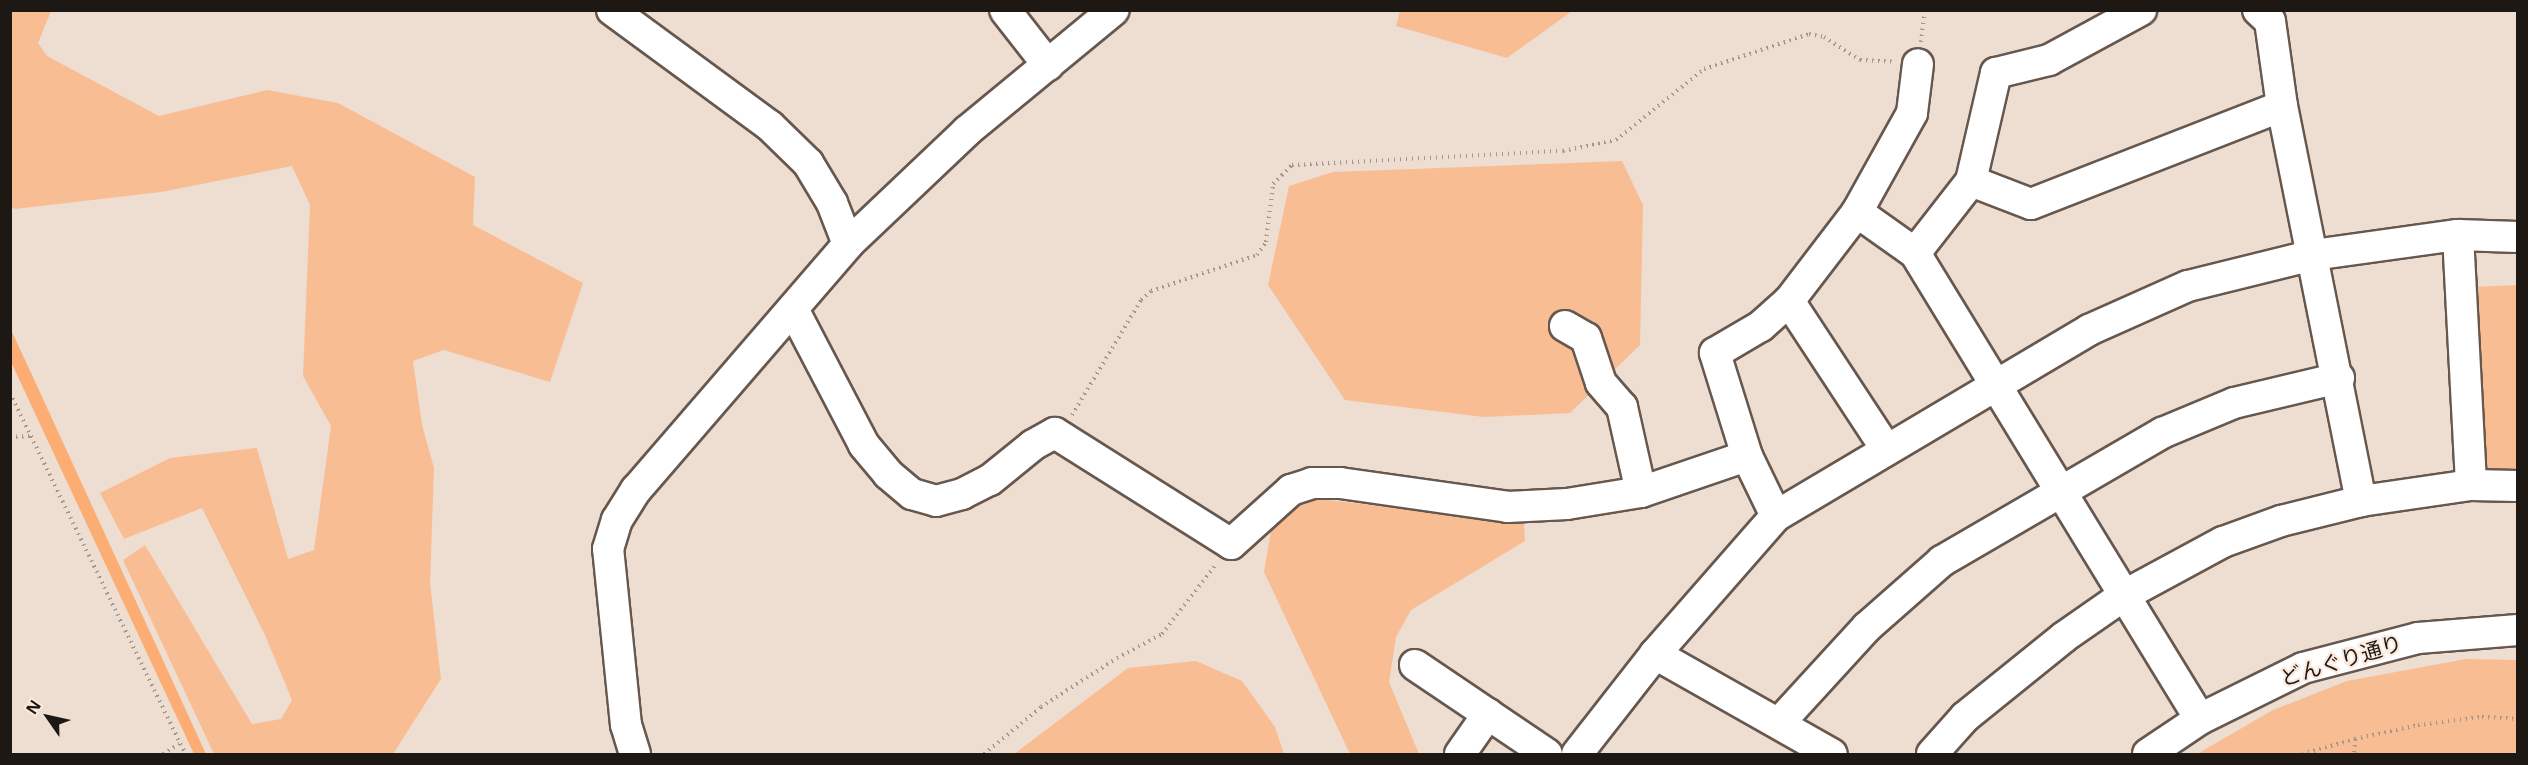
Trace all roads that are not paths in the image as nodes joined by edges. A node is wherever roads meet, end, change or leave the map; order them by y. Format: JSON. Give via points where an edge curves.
{"nodes":[{"id":1,"x":1005,"y":10,"type":"edge"},
{"id":2,"x":1114,"y":10,"type":"edge"},
{"id":3,"x":2141,"y":10,"type":"edge"},
{"id":4,"x":2258,"y":10,"type":"edge"},
{"id":5,"x":620,"y":13,"type":"edge"},
{"id":6,"x":1918,"y":64,"type":"road end"},
{"id":7,"x":1048,"y":65,"type":"junction"},
{"id":8,"x":2282,"y":106,"type":"junction"},
{"id":9,"x":1971,"y":181,"type":"junction"},
{"id":10,"x":1857,"y":212,"type":"junction"},
{"id":11,"x":2458,"y":235,"type":"junction"},
{"id":12,"x":2517,"y":237,"type":"edge"},
{"id":13,"x":848,"y":244,"type":"junction"},
{"id":14,"x":1915,"y":252,"type":"junction"},
{"id":15,"x":2313,"y":255,"type":"junction"},
{"id":16,"x":1789,"y":301,"type":"junction"},
{"id":17,"x":793,"y":309,"type":"junction"},
{"id":18,"x":1565,"y":326,"type":"dead end"},
{"id":19,"x":2338,"y":378,"type":"junction"},
{"id":20,"x":1994,"y":386,"type":"junction"},
{"id":21,"x":1887,"y":450,"type":"junction"},
{"id":22,"x":1747,"y":456,"type":"junction"},
{"id":23,"x":2471,"y":484,"type":"junction"},
{"id":24,"x":2517,"y":486,"type":"edge"},
{"id":25,"x":2059,"y":491,"type":"junction"},
{"id":26,"x":1641,"y":492,"type":"junction"},
{"id":27,"x":2361,"y":501,"type":"junction"},
{"id":28,"x":1776,"y":516,"type":"junction"},
{"id":29,"x":2123,"y":596,"type":"junction"},
{"id":30,"x":2517,"y":630,"type":"edge"},
{"id":31,"x":1655,"y":654,"type":"junction"},
{"id":32,"x":1415,"y":664,"type":"dead end"},
{"id":33,"x":1488,"y":714,"type":"junction"},
{"id":34,"x":2200,"y":719,"type":"junction"},
{"id":35,"x":1780,"y":722,"type":"junction"},
{"id":36,"x":635,"y":754,"type":"edge"},
{"id":37,"x":1460,"y":754,"type":"edge"},
{"id":38,"x":1547,"y":754,"type":"edge"},
{"id":39,"x":1577,"y":754,"type":"edge"},
{"id":40,"x":1832,"y":754,"type":"edge"},
{"id":41,"x":1932,"y":754,"type":"edge"},
{"id":42,"x":2148,"y":754,"type":"edge"}],
"edges":[{"from":1,"to":7,"type":"street"},
{"from":2,"to":7,"type":"street"},
{"from":3,"to":9,"type":"street","via":[[2049,60],[1996,73]]},
{"from":4,"to":8,"type":"street","via":[[2270,21]]},
{"from":5,"to":13,"type":"street","via":[[770,126],[808,163],[832,203]]},
{"from":6,"to":10,"type":"street","via":[[1912,113]]},
{"from":7,"to":13,"type":"street","via":[[966,131]]},
{"from":8,"to":9,"type":"street","via":[[2031,204]]},
{"from":8,"to":15,"type":"street"},
{"from":9,"to":14,"type":"street"},
{"from":10,"to":14,"type":"street"},
{"from":10,"to":16,"type":"street"},
{"from":11,"to":12,"type":"street"},
{"from":11,"to":15,"type":"street"},
{"from":11,"to":23,"type":"street"},
{"from":13,"to":17,"type":"street"},
{"from":14,"to":20,"type":"street"},
{"from":15,"to":19,"type":"street"},
{"from":15,"to":20,"type":"street","via":[[2188,286],[2089,330]]},
{"from":16,"to":21,"type":"street"},
{"from":16,"to":22,"type":"street","via":[[1761,326],[1714,353]]},
{"from":17,"to":26,"type":"street","via":[[864,445],[888,474],[912,494],[936,501],[990,480],[1033,445],[1055,433],[1232,544],[1291,490],[1312,483],[1340,483],[1508,507],[1567,504]]},
{"from":17,"to":36,"type":"street","via":[[636,490],[617,520],[608,549],[626,725]]},
{"from":18,"to":26,"type":"street","via":[[1586,338],[1601,383],[1622,407]]},
{"from":19,"to":25,"type":"street","via":[[2234,403],[2162,433]]},
{"from":19,"to":27,"type":"street"},
{"from":20,"to":21,"type":"street"},
{"from":20,"to":25,"type":"street"},
{"from":21,"to":28,"type":"street"},
{"from":22,"to":26,"type":"street"},
{"from":22,"to":28,"type":"street"},
{"from":23,"to":24,"type":"street"},
{"from":23,"to":27,"type":"street"},
{"from":25,"to":29,"type":"street"},
{"from":25,"to":35,"type":"street","via":[[1942,561],[1867,627]]},
{"from":27,"to":29,"type":"street","via":[[2281,521],[2223,542]]},
{"from":28,"to":31,"type":"street"},
{"from":29,"to":34,"type":"street"},
{"from":29,"to":41,"type":"street","via":[[2064,637],[1965,717]]},
{"from":30,"to":34,"type":"street","name":"どんぐり通り","via":[[2463,632],[2376,646],[2275,680]]},
{"from":31,"to":35,"type":"street"},
{"from":31,"to":39,"type":"street"},
{"from":32,"to":33,"type":"street"},
{"from":33,"to":37,"type":"street"},
{"from":33,"to":38,"type":"street"},
{"from":34,"to":42,"type":"street","name":"どんぐり通り"},
{"from":35,"to":40,"type":"street"}]}
